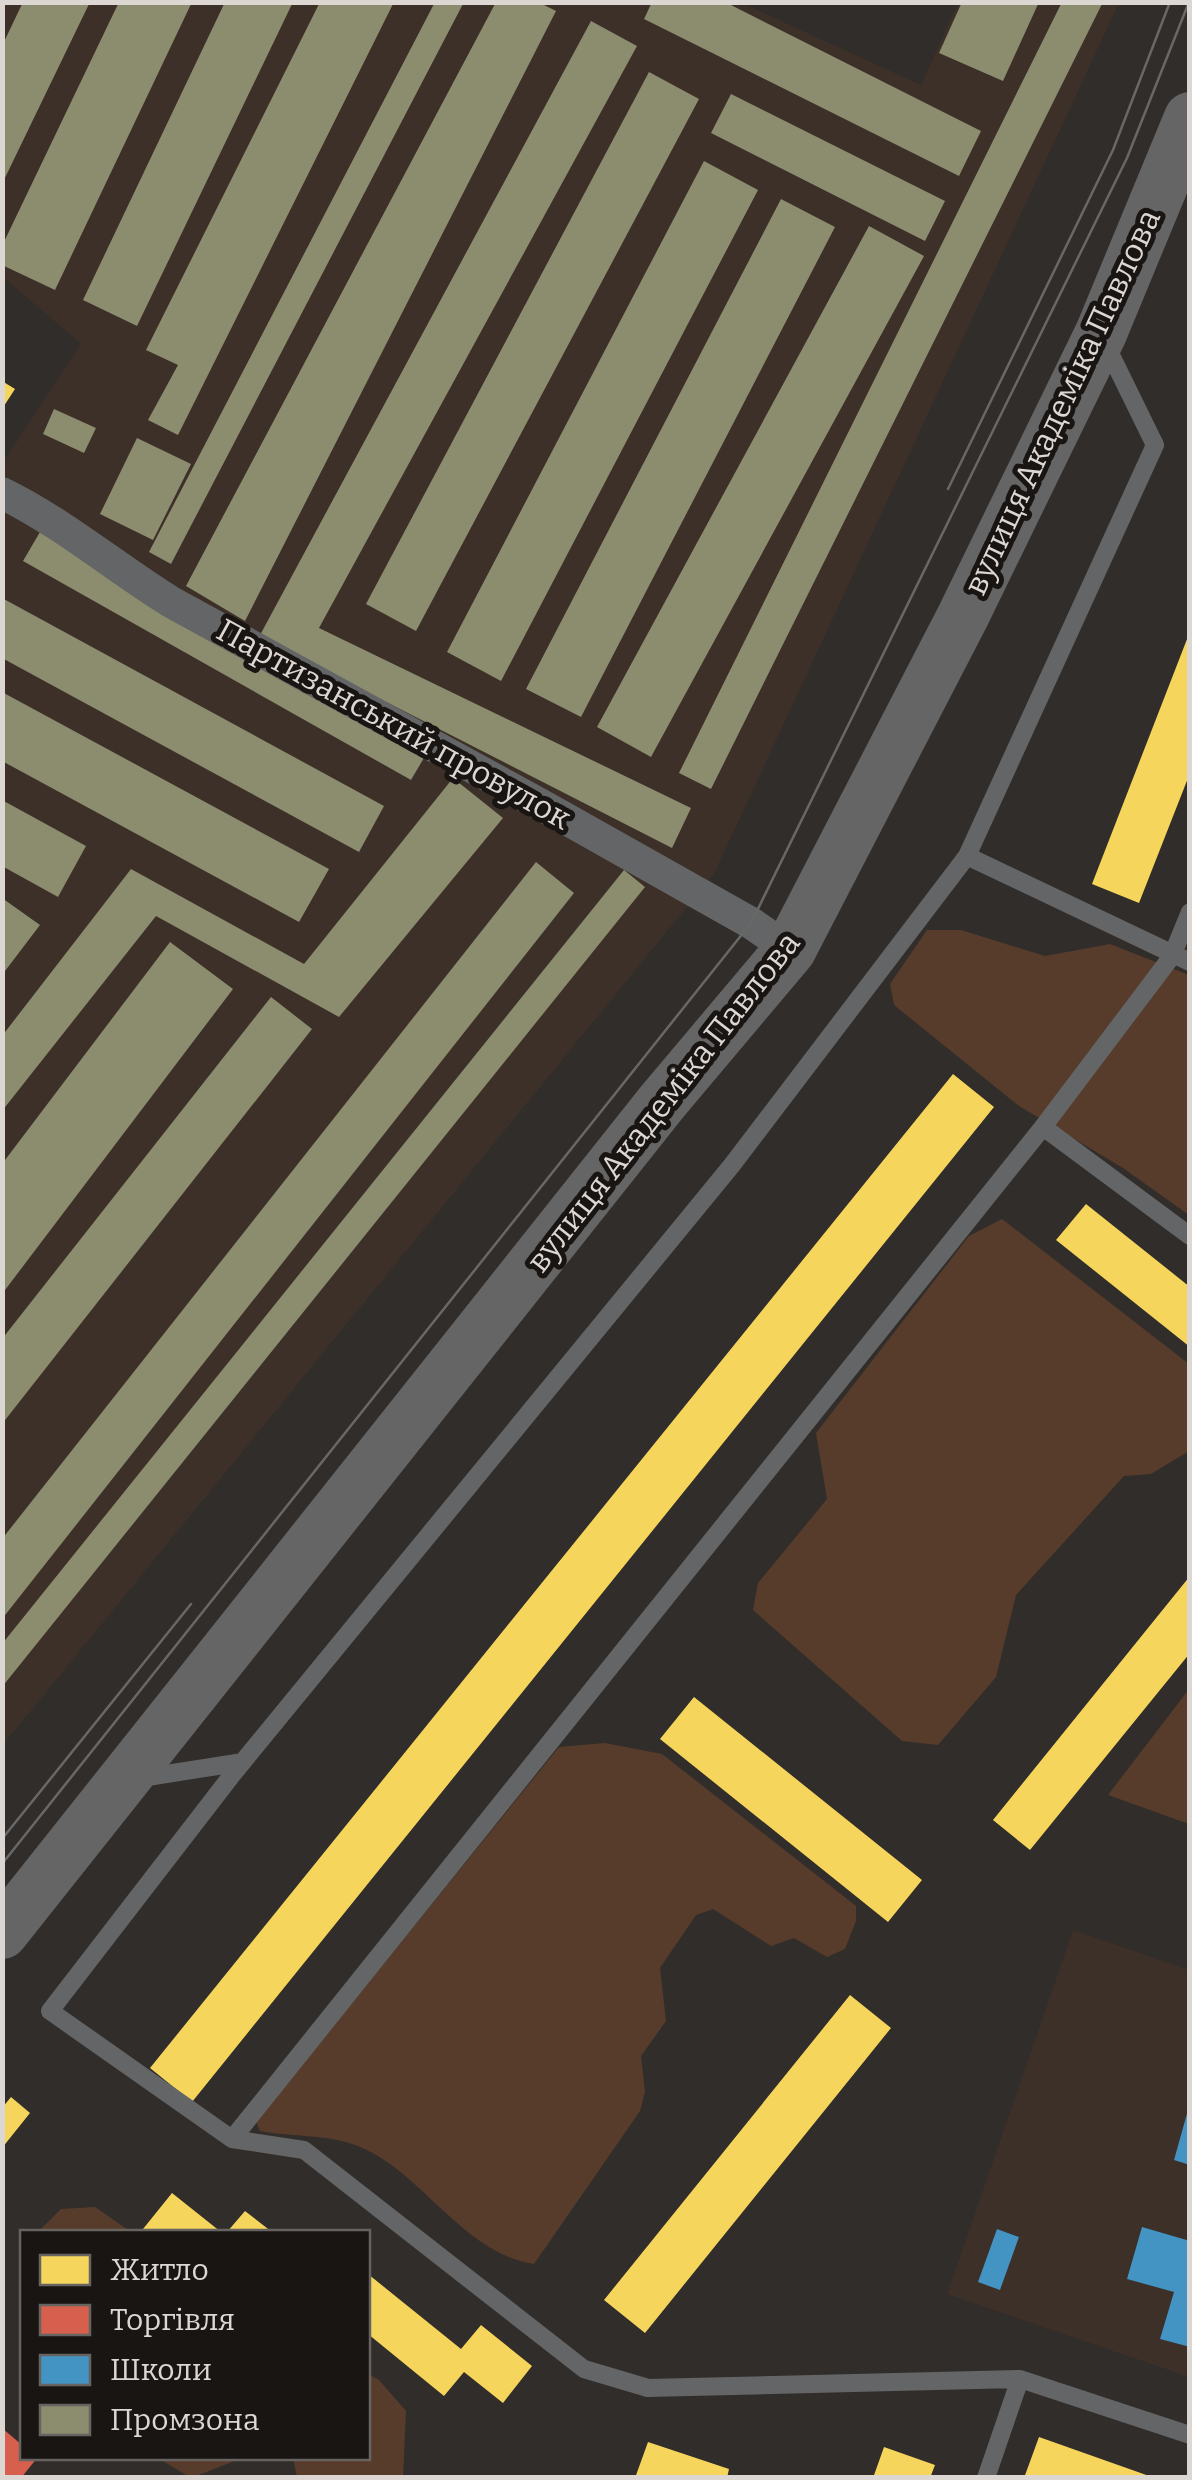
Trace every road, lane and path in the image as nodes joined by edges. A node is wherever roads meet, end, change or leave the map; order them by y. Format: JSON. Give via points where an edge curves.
{"nodes":[{"id":1,"x":1190,"y":118,"type":"edge"},
{"id":2,"x":1100,"y":333,"type":"junction"},
{"id":3,"x":2,"y":493,"type":"edge"},
{"id":4,"x":967,"y":856,"type":"junction"},
{"id":5,"x":1190,"y":912,"type":"edge"},
{"id":6,"x":790,"y":950,"type":"junction"},
{"id":7,"x":1181,"y":959,"type":"edge"},
{"id":8,"x":1044,"y":1127,"type":"junction"},
{"id":9,"x":1190,"y":1236,"type":"edge"},
{"id":10,"x":243,"y":1762,"type":"junction"},
{"id":11,"x":121,"y":1781,"type":"junction"},
{"id":12,"x":2,"y":1933,"type":"edge"},
{"id":13,"x":232,"y":2139,"type":"junction"},
{"id":14,"x":1020,"y":2379,"type":"junction"},
{"id":15,"x":1190,"y":2435,"type":"edge"},
{"id":16,"x":986,"y":2478,"type":"edge"}],
"edges":[{"from":1,"to":2,"type":"main road","name":"вулиця Академіка Павлова"},
{"from":2,"to":4,"type":"lane","via":[[1156,445]]},
{"from":2,"to":6,"type":"main road","name":"вулиця Академіка Павлова"},
{"from":3,"to":6,"type":"street","name":"Партизанський провулок","via":[[65,525],[171,602],[578,825]]},
{"from":4,"to":7,"type":"lane"},
{"from":4,"to":10,"type":"lane","via":[[732,1165]]},
{"from":5,"to":7,"type":"lane"},
{"from":6,"to":11,"type":"main road","name":"вулиця Академіка Павлова"},
{"from":7,"to":8,"type":"lane"},
{"from":8,"to":9,"type":"lane"},
{"from":8,"to":13,"type":"lane"},
{"from":10,"to":11,"type":"lane"},
{"from":10,"to":13,"type":"lane","via":[[50,2011]]},
{"from":11,"to":12,"type":"main road","name":"вулиця Академіка Павлова"},
{"from":13,"to":14,"type":"lane","via":[[304,2150],[584,2369],[648,2388]]},
{"from":14,"to":15,"type":"lane"},
{"from":14,"to":16,"type":"lane"}]}
